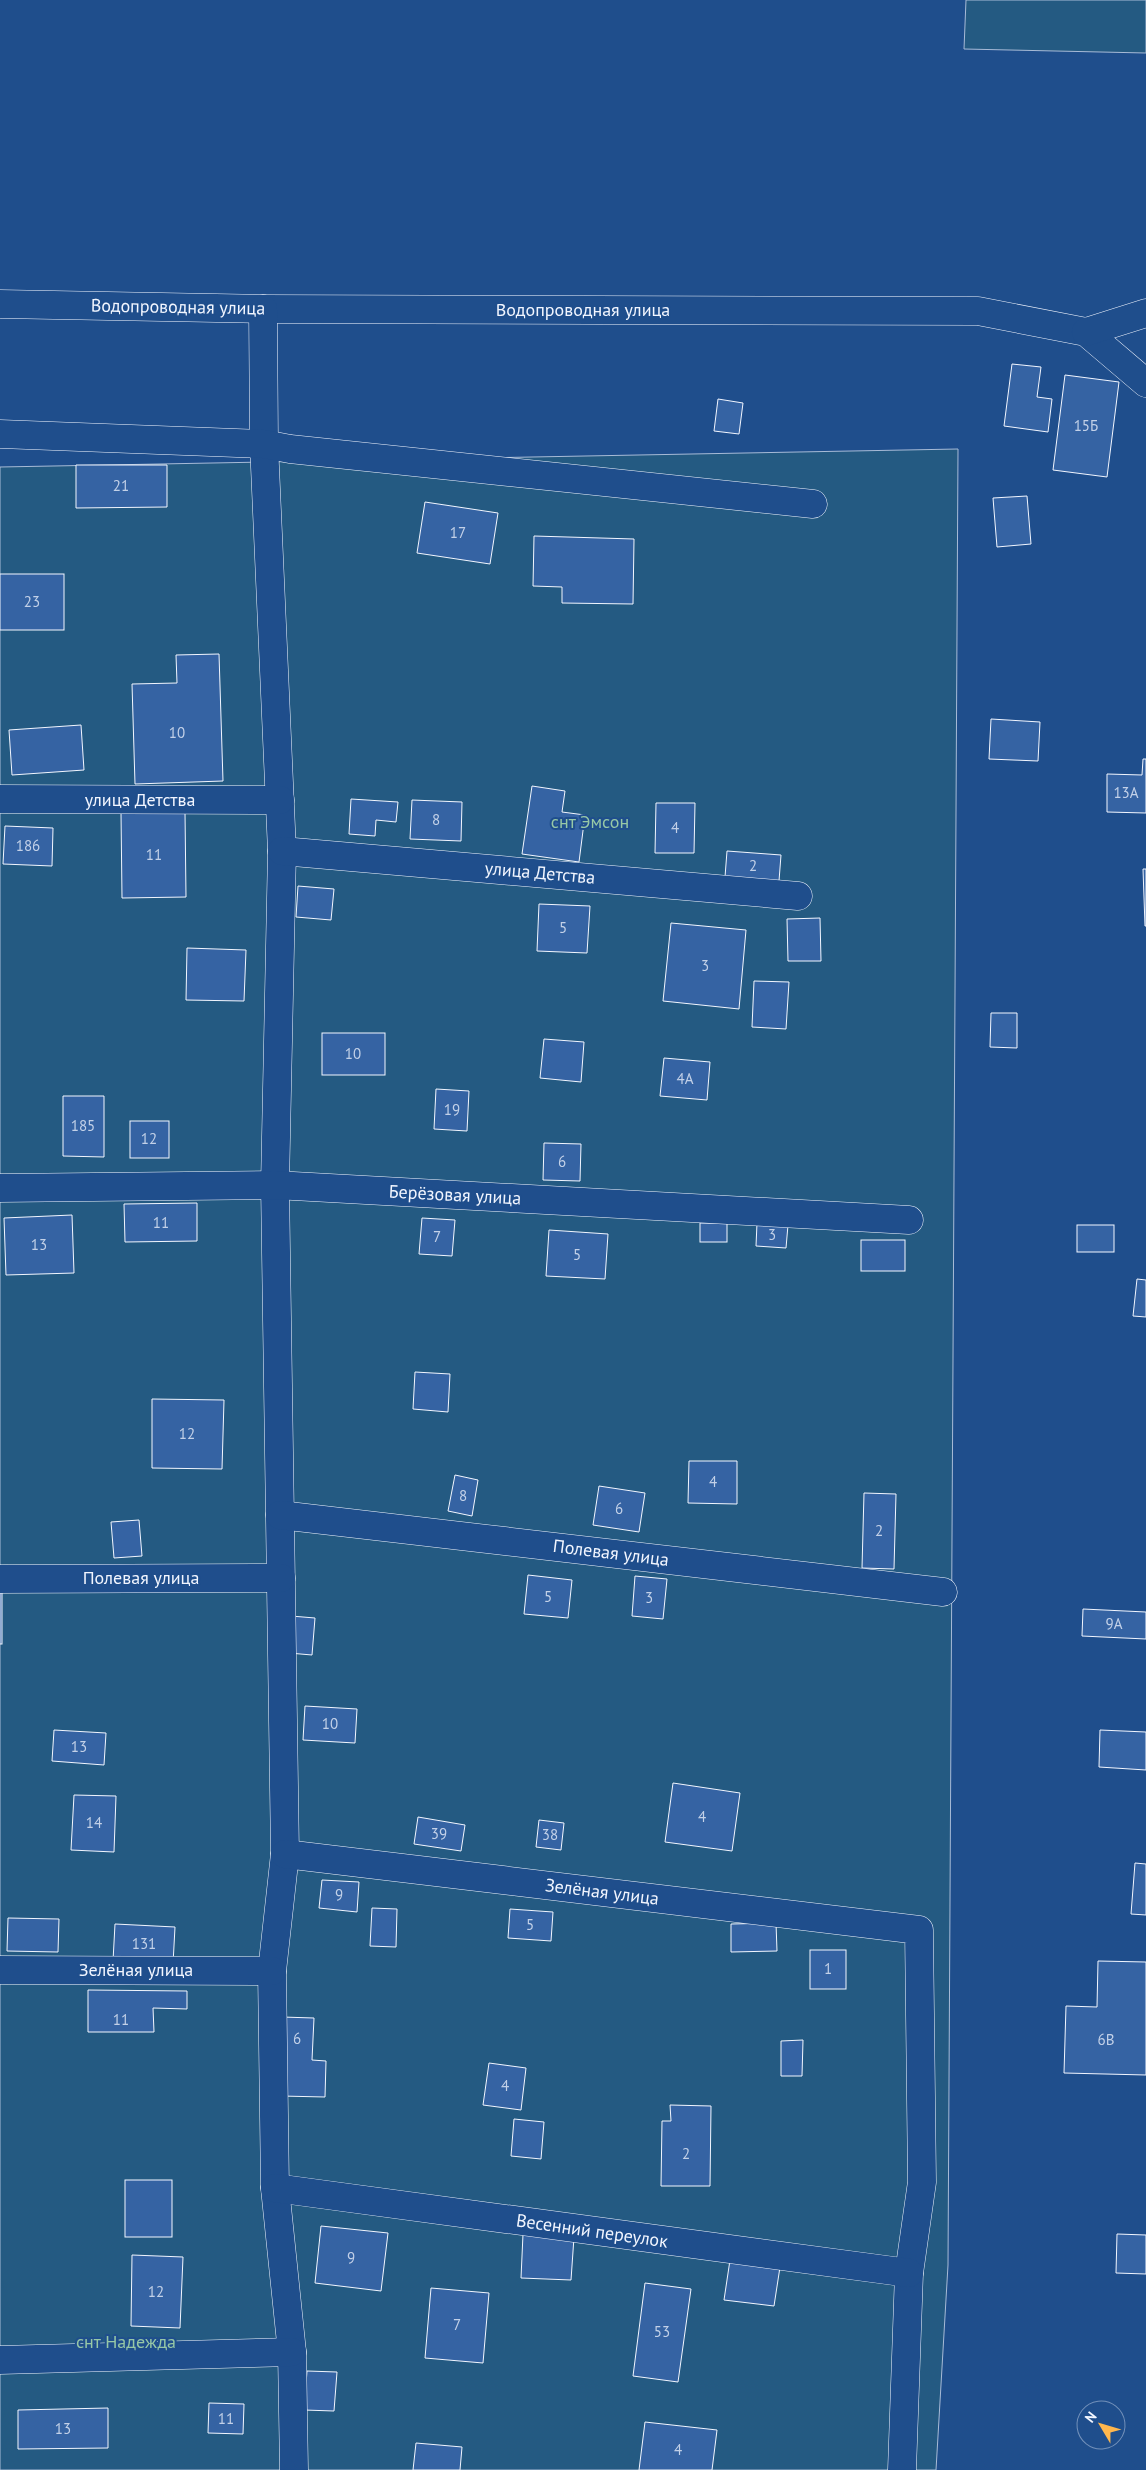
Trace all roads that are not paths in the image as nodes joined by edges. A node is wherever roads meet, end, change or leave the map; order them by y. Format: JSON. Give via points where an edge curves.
{"nodes":[{"id":1,"x":0,"y":304,"type":"edge"},
{"id":2,"x":263,"y":309,"type":"junction"},
{"id":3,"x":1146,"y":313,"type":"edge"},
{"id":4,"x":1086,"y":332,"type":"junction"},
{"id":5,"x":1146,"y":383,"type":"edge"},
{"id":6,"x":0,"y":434,"type":"edge"},
{"id":7,"x":264,"y":444,"type":"junction"},
{"id":8,"x":814,"y":504,"type":"dead end"},
{"id":9,"x":0,"y":799,"type":"edge"},
{"id":10,"x":280,"y":800,"type":"junction"},
{"id":11,"x":282,"y":851,"type":"junction"},
{"id":12,"x":798,"y":896,"type":"dead end"},
{"id":13,"x":275,"y":1185,"type":"junction"},
{"id":14,"x":0,"y":1188,"type":"edge"},
{"id":15,"x":909,"y":1220,"type":"dead end"},
{"id":16,"x":280,"y":1515,"type":"junction"},
{"id":17,"x":281,"y":1578,"type":"junction"},
{"id":18,"x":0,"y":1579,"type":"edge"},
{"id":19,"x":943,"y":1592,"type":"dead end"},
{"id":20,"x":285,"y":1854,"type":"junction"},
{"id":21,"x":0,"y":1970,"type":"edge"},
{"id":22,"x":272,"y":1971,"type":"junction"},
{"id":23,"x":275,"y":2188,"type":"junction"},
{"id":24,"x":909,"y":2273,"type":"junction"},
{"id":25,"x":292,"y":2352,"type":"junction"},
{"id":26,"x":0,"y":2360,"type":"edge"},
{"id":27,"x":294,"y":2470,"type":"edge"},
{"id":28,"x":902,"y":2470,"type":"edge"}],
"edges":[{"from":1,"to":2,"type":"street","name":"Водопроводная улица"},
{"from":2,"to":4,"type":"street","name":"Водопроводная улица","via":[[978,311]]},
{"from":2,"to":7,"type":"street"},
{"from":3,"to":4,"type":"street"},
{"from":4,"to":5,"type":"street","name":"Водопроводная улица"},
{"from":6,"to":7,"type":"street"},
{"from":7,"to":8,"type":"street"},
{"from":7,"to":10,"type":"street"},
{"from":9,"to":10,"type":"street","name":"улица Детства"},
{"from":10,"to":11,"type":"street"},
{"from":11,"to":12,"type":"street","name":"улица Детства"},
{"from":11,"to":13,"type":"street"},
{"from":13,"to":14,"type":"street","name":"Берёзовая улица"},
{"from":13,"to":15,"type":"street","name":"Берёзовая улица"},
{"from":13,"to":16,"type":"street"},
{"from":16,"to":17,"type":"street"},
{"from":16,"to":19,"type":"street","name":"Полевая улица"},
{"from":17,"to":18,"type":"street","name":"Полевая улица"},
{"from":17,"to":20,"type":"street"},
{"from":20,"to":22,"type":"street"},
{"from":20,"to":24,"type":"street","name":"Зелёная улица","via":[[919,1930],[922,2182]]},
{"from":21,"to":22,"type":"street","name":"Зелёная улица"},
{"from":22,"to":23,"type":"street"},
{"from":23,"to":24,"type":"street","name":"Весенний переулок"},
{"from":23,"to":25,"type":"street"},
{"from":24,"to":28,"type":"street"},
{"from":25,"to":26,"type":"street"},
{"from":25,"to":27,"type":"street"}]}
